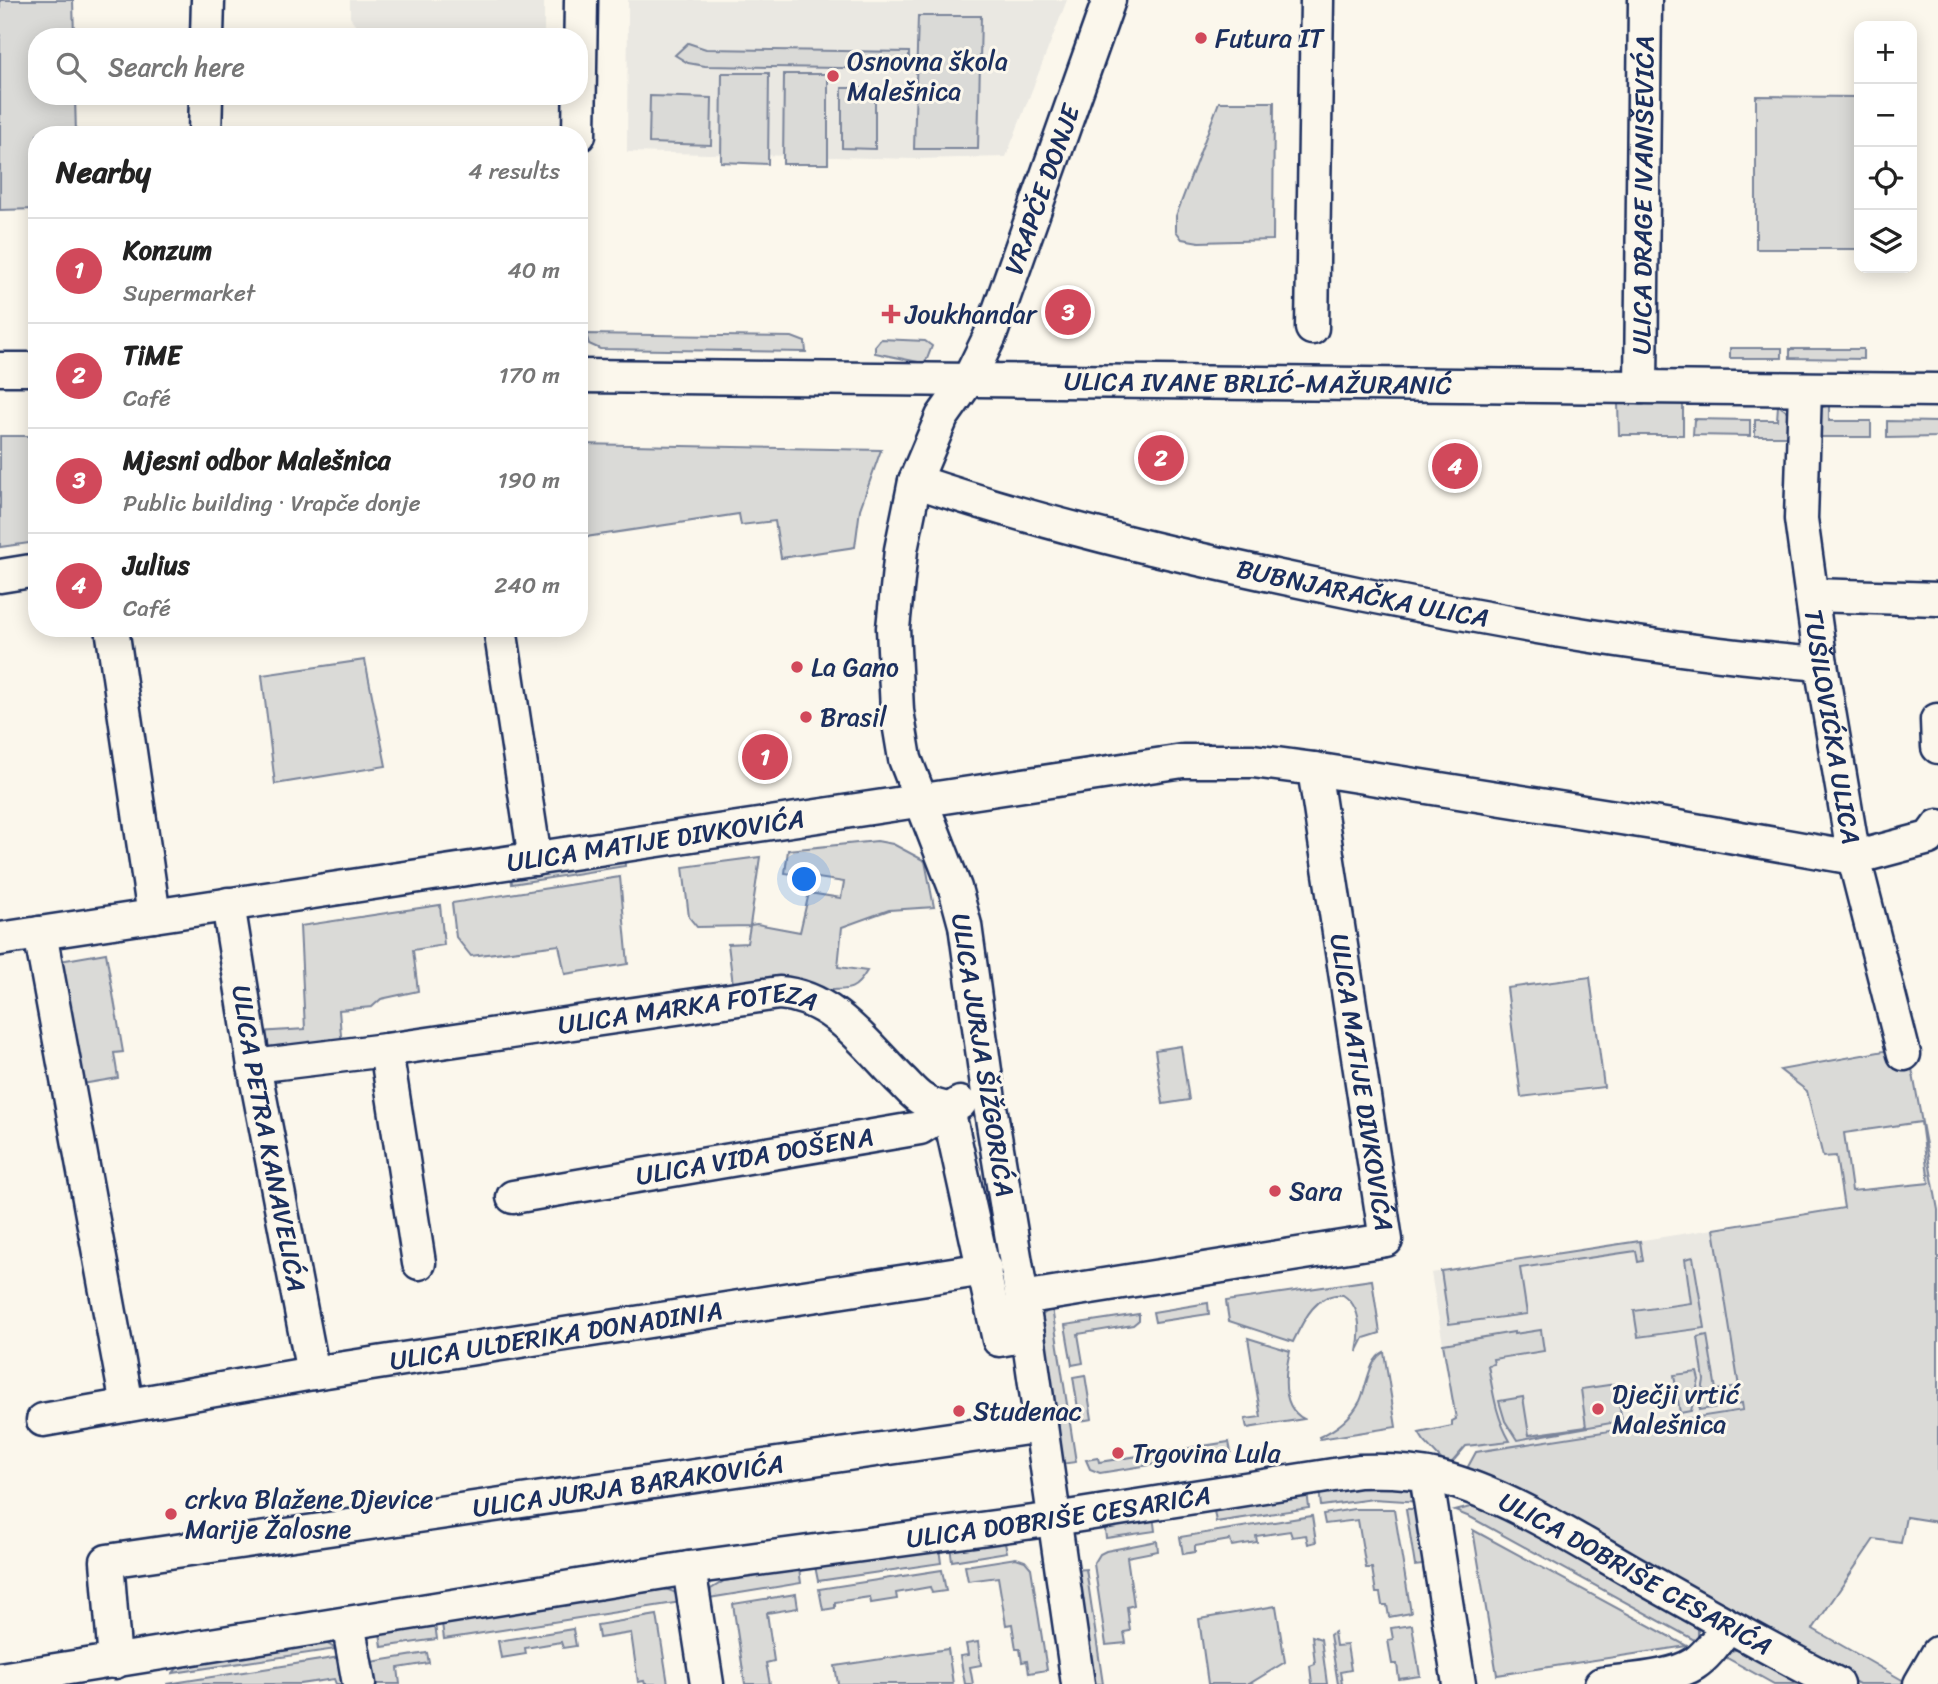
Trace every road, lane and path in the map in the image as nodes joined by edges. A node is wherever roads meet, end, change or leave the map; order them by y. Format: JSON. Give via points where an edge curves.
{"nodes":[{"id":1,"x":208,"y":0,"type":"edge"},
{"id":2,"x":581,"y":0,"type":"edge"},
{"id":3,"x":1109,"y":0,"type":"edge"},
{"id":4,"x":1317,"y":0,"type":"edge"},
{"id":5,"x":1645,"y":0,"type":"edge"},
{"id":6,"x":207,"y":28,"type":"edge"},
{"id":7,"x":581,"y":28,"type":"edge"},
{"id":8,"x":206,"y":105,"type":"edge"},
{"id":9,"x":579,"y":105,"type":"edge"},
{"id":10,"x":205,"y":126,"type":"edge"},
{"id":11,"x":579,"y":126,"type":"edge"},
{"id":12,"x":1311,"y":328,"type":"dead end"},
{"id":13,"x":0,"y":369,"type":"edge"},
{"id":14,"x":28,"y":369,"type":"edge"},
{"id":15,"x":588,"y":376,"type":"edge"},
{"id":16,"x":969,"y":379,"type":"junction"},
{"id":17,"x":1641,"y":387,"type":"junction"},
{"id":18,"x":1805,"y":389,"type":"junction"},
{"id":19,"x":1938,"y":390,"type":"edge"},
{"id":20,"x":915,"y":481,"type":"junction"},
{"id":21,"x":28,"y":571,"type":"edge"},
{"id":22,"x":0,"y":576,"type":"edge"},
{"id":23,"x":1812,"y":595,"type":"junction"},
{"id":24,"x":1938,"y":599,"type":"edge"},
{"id":25,"x":113,"y":637,"type":"edge"},
{"id":26,"x":501,"y":637,"type":"edge"},
{"id":27,"x":1821,"y":664,"type":"junction"},
{"id":28,"x":1314,"y":769,"type":"junction"},
{"id":29,"x":921,"y":802,"type":"junction"},
{"id":30,"x":1938,"y":826,"type":"edge"},
{"id":31,"x":1854,"y":858,"type":"junction"},
{"id":32,"x":535,"y":859,"type":"junction"},
{"id":33,"x":228,"y":904,"type":"junction"},
{"id":34,"x":154,"y":916,"type":"junction"},
{"id":35,"x":40,"y":933,"type":"junction"},
{"id":36,"x":0,"y":939,"type":"edge"},
{"id":37,"x":386,"y":1050,"type":"junction"},
{"id":38,"x":1904,"y":1054,"type":"dead end"},
{"id":39,"x":254,"y":1066,"type":"junction"},
{"id":40,"x":989,"y":1100,"type":"junction"},
{"id":41,"x":948,"y":1109,"type":"junction"},
{"id":42,"x":513,"y":1197,"type":"dead end"},
{"id":43,"x":419,"y":1263,"type":"dead end"},
{"id":44,"x":985,"y":1269,"type":"junction"},
{"id":45,"x":1022,"y":1298,"type":"junction"},
{"id":46,"x":1028,"y":1335,"type":"junction"},
{"id":47,"x":313,"y":1373,"type":"junction"},
{"id":48,"x":127,"y":1405,"type":"junction"},
{"id":49,"x":43,"y":1420,"type":"dead end"},
{"id":50,"x":1041,"y":1426,"type":"junction"},
{"id":51,"x":1426,"y":1475,"type":"junction"},
{"id":52,"x":1055,"y":1518,"type":"junction"},
{"id":53,"x":690,"y":1568,"type":"junction"},
{"id":54,"x":348,"y":1623,"type":"junction"},
{"id":55,"x":1728,"y":1626,"type":"junction"},
{"id":56,"x":1938,"y":1653,"type":"edge"},
{"id":57,"x":115,"y":1662,"type":"junction"},
{"id":58,"x":0,"y":1679,"type":"edge"},
{"id":59,"x":359,"y":1684,"type":"edge"},
{"id":60,"x":706,"y":1684,"type":"edge"},
{"id":61,"x":1079,"y":1684,"type":"edge"},
{"id":62,"x":1459,"y":1684,"type":"edge"},
{"id":63,"x":1601,"y":1684,"type":"edge"},
{"id":64,"x":1838,"y":1684,"type":"edge"},
{"id":65,"x":1920,"y":1684,"type":"edge"}],
"edges":[{"from":1,"to":6,"type":"street"},
{"from":2,"to":7,"type":"street"},
{"from":3,"to":16,"type":"street","name":"VRAPČE DONJE","via":[[990,335]]},
{"from":4,"to":12,"type":"street"},
{"from":5,"to":17,"type":"street","name":"ULICA DRAGE IVANIŠEVIĆA"},
{"from":8,"to":10,"type":"street"},
{"from":9,"to":11,"type":"street"},
{"from":13,"to":14,"type":"street"},
{"from":15,"to":16,"type":"street","name":"ULICA IVANE BRLIĆ-MAŽURANIĆ"},
{"from":16,"to":17,"type":"street","name":"ULICA IVANE BRLIĆ-MAŽURANIĆ"},
{"from":16,"to":20,"type":"street","name":"ULICA JURJA ŠIŽGORIĆA","via":[[942,417]]},
{"from":17,"to":18,"type":"street","name":"ULICA IVANE BRLIĆ-MAŽURANIĆ"},
{"from":18,"to":19,"type":"street","name":"ULICA IVANE BRLIĆ-MAŽURANIĆ"},
{"from":18,"to":23,"type":"street","name":"TUŠILOVIĆKA ULICA","via":[[1801,519]]},
{"from":20,"to":27,"type":"street","name":"BUBNJARAČKA ULICA","via":[[979,503],[1235,568],[1355,593],[1729,657]]},
{"from":20,"to":29,"type":"street","name":"ULICA JURJA ŠIŽGORIĆA","via":[[901,550],[893,628],[897,711],[905,759]]},
{"from":21,"to":22,"type":"street"},
{"from":23,"to":24,"type":"street","name":"TUŠILOVIĆKA ULICA"},
{"from":23,"to":27,"type":"street","name":"TUŠILOVIĆKA ULICA"},
{"from":25,"to":34,"type":"street"},
{"from":26,"to":32,"type":"street"},
{"from":27,"to":31,"type":"street","name":"TUŠILOVIĆKA ULICA"},
{"from":28,"to":29,"type":"street","name":"ULICA MATIJE DIVKOVIĆA","via":[[1253,761],[1184,761]]},
{"from":28,"to":31,"type":"street","name":"ULICA MATIJE DIVKOVIĆA"},
{"from":28,"to":45,"type":"street","name":"ULICA MATIJE DIVKOVIĆA","via":[[1386,1240]]},
{"from":29,"to":32,"type":"street","name":"ULICA MATIJE DIVKOVIĆA"},
{"from":29,"to":40,"type":"street","name":"ULICA JURJA ŠIŽGORIĆA","via":[[965,925]]},
{"from":30,"to":31,"type":"street","via":[[1929,838]]},
{"from":31,"to":38,"type":"street","name":"TUŠILOVIĆKA ULICA"},
{"from":32,"to":33,"type":"street","name":"ULICA MATIJE DIVKOVIĆA"},
{"from":33,"to":34,"type":"street","name":"ULICA MATIJE DIVKOVIĆA"},
{"from":33,"to":39,"type":"street","name":"ULICA PETRA KANAVELIĆA"},
{"from":34,"to":35,"type":"street","name":"ULICA MATIJE DIVKOVIĆA"},
{"from":35,"to":36,"type":"street","name":"ULICA MATIJE DIVKOVIĆA"},
{"from":35,"to":48,"type":"street"},
{"from":37,"to":39,"type":"street","name":"ULICA MARKA FOTEZA"},
{"from":37,"to":41,"type":"street","name":"ULICA MARKA FOTEZA","via":[[797,994],[829,1010],[921,1099]]},
{"from":37,"to":43,"type":"street"},
{"from":39,"to":47,"type":"street","name":"ULICA PETRA KANAVELIĆA"},
{"from":40,"to":41,"type":"street","name":"ULICA VIDA DOŠENA","via":[[959,1103]]},
{"from":40,"to":45,"type":"street","name":"ULICA JURJA ŠIŽGORIĆA"},
{"from":41,"to":42,"type":"street","name":"ULICA VIDA DOŠENA","via":[[920,1128]]},
{"from":41,"to":44,"type":"street","name":"ULICA JURJA ŠIŽGORIĆA"},
{"from":44,"to":46,"type":"street","name":"ULICA JURJA ŠIŽGORIĆA","via":[[999,1340]]},
{"from":44,"to":47,"type":"street","name":"ULICA ULDERIKA DONADINIA"},
{"from":45,"to":46,"type":"street","name":"ULICA JURJA ŠIŽGORIĆA"},
{"from":46,"to":50,"type":"street","name":"ULICA JURJA ŠIŽGORIĆA"},
{"from":47,"to":48,"type":"street","name":"ULICA ULDERIKA DONADINIA"},
{"from":48,"to":49,"type":"street","name":"ULICA ULDERIKA DONADINIA"},
{"from":50,"to":52,"type":"street","name":"ULICA JURJA ŠIŽGORIĆA"},
{"from":50,"to":57,"type":"street","name":"ULICA JURJA BARAKOVIĆA","via":[[107,1561]]},
{"from":51,"to":52,"type":"street","name":"ULICA DOBRIŠE CESARIĆA","via":[[1359,1471]]},
{"from":51,"to":55,"type":"street","name":"ULICA DOBRIŠE CESARIĆA","via":[[1484,1493],[1544,1522]]},
{"from":51,"to":62,"type":"street"},
{"from":52,"to":53,"type":"street","name":"ULICA DOBRIŠE CESARIĆA"},
{"from":52,"to":61,"type":"street","name":"ULICA JURJA ŠIŽGORIĆA"},
{"from":53,"to":54,"type":"street","name":"ULICA DOBRIŠE CESARIĆA"},
{"from":53,"to":60,"type":"street"},
{"from":54,"to":57,"type":"street","name":"ULICA DOBRIŠE CESARIĆA"},
{"from":54,"to":59,"type":"street"},
{"from":55,"to":63,"type":"street","via":[[1692,1666]]},
{"from":55,"to":64,"type":"street","name":"ULICA DOBRIŠE CESARIĆA"},
{"from":56,"to":65,"type":"street"},
{"from":57,"to":58,"type":"street","name":"ULICA DOBRIŠE CESARIĆA"}]}
